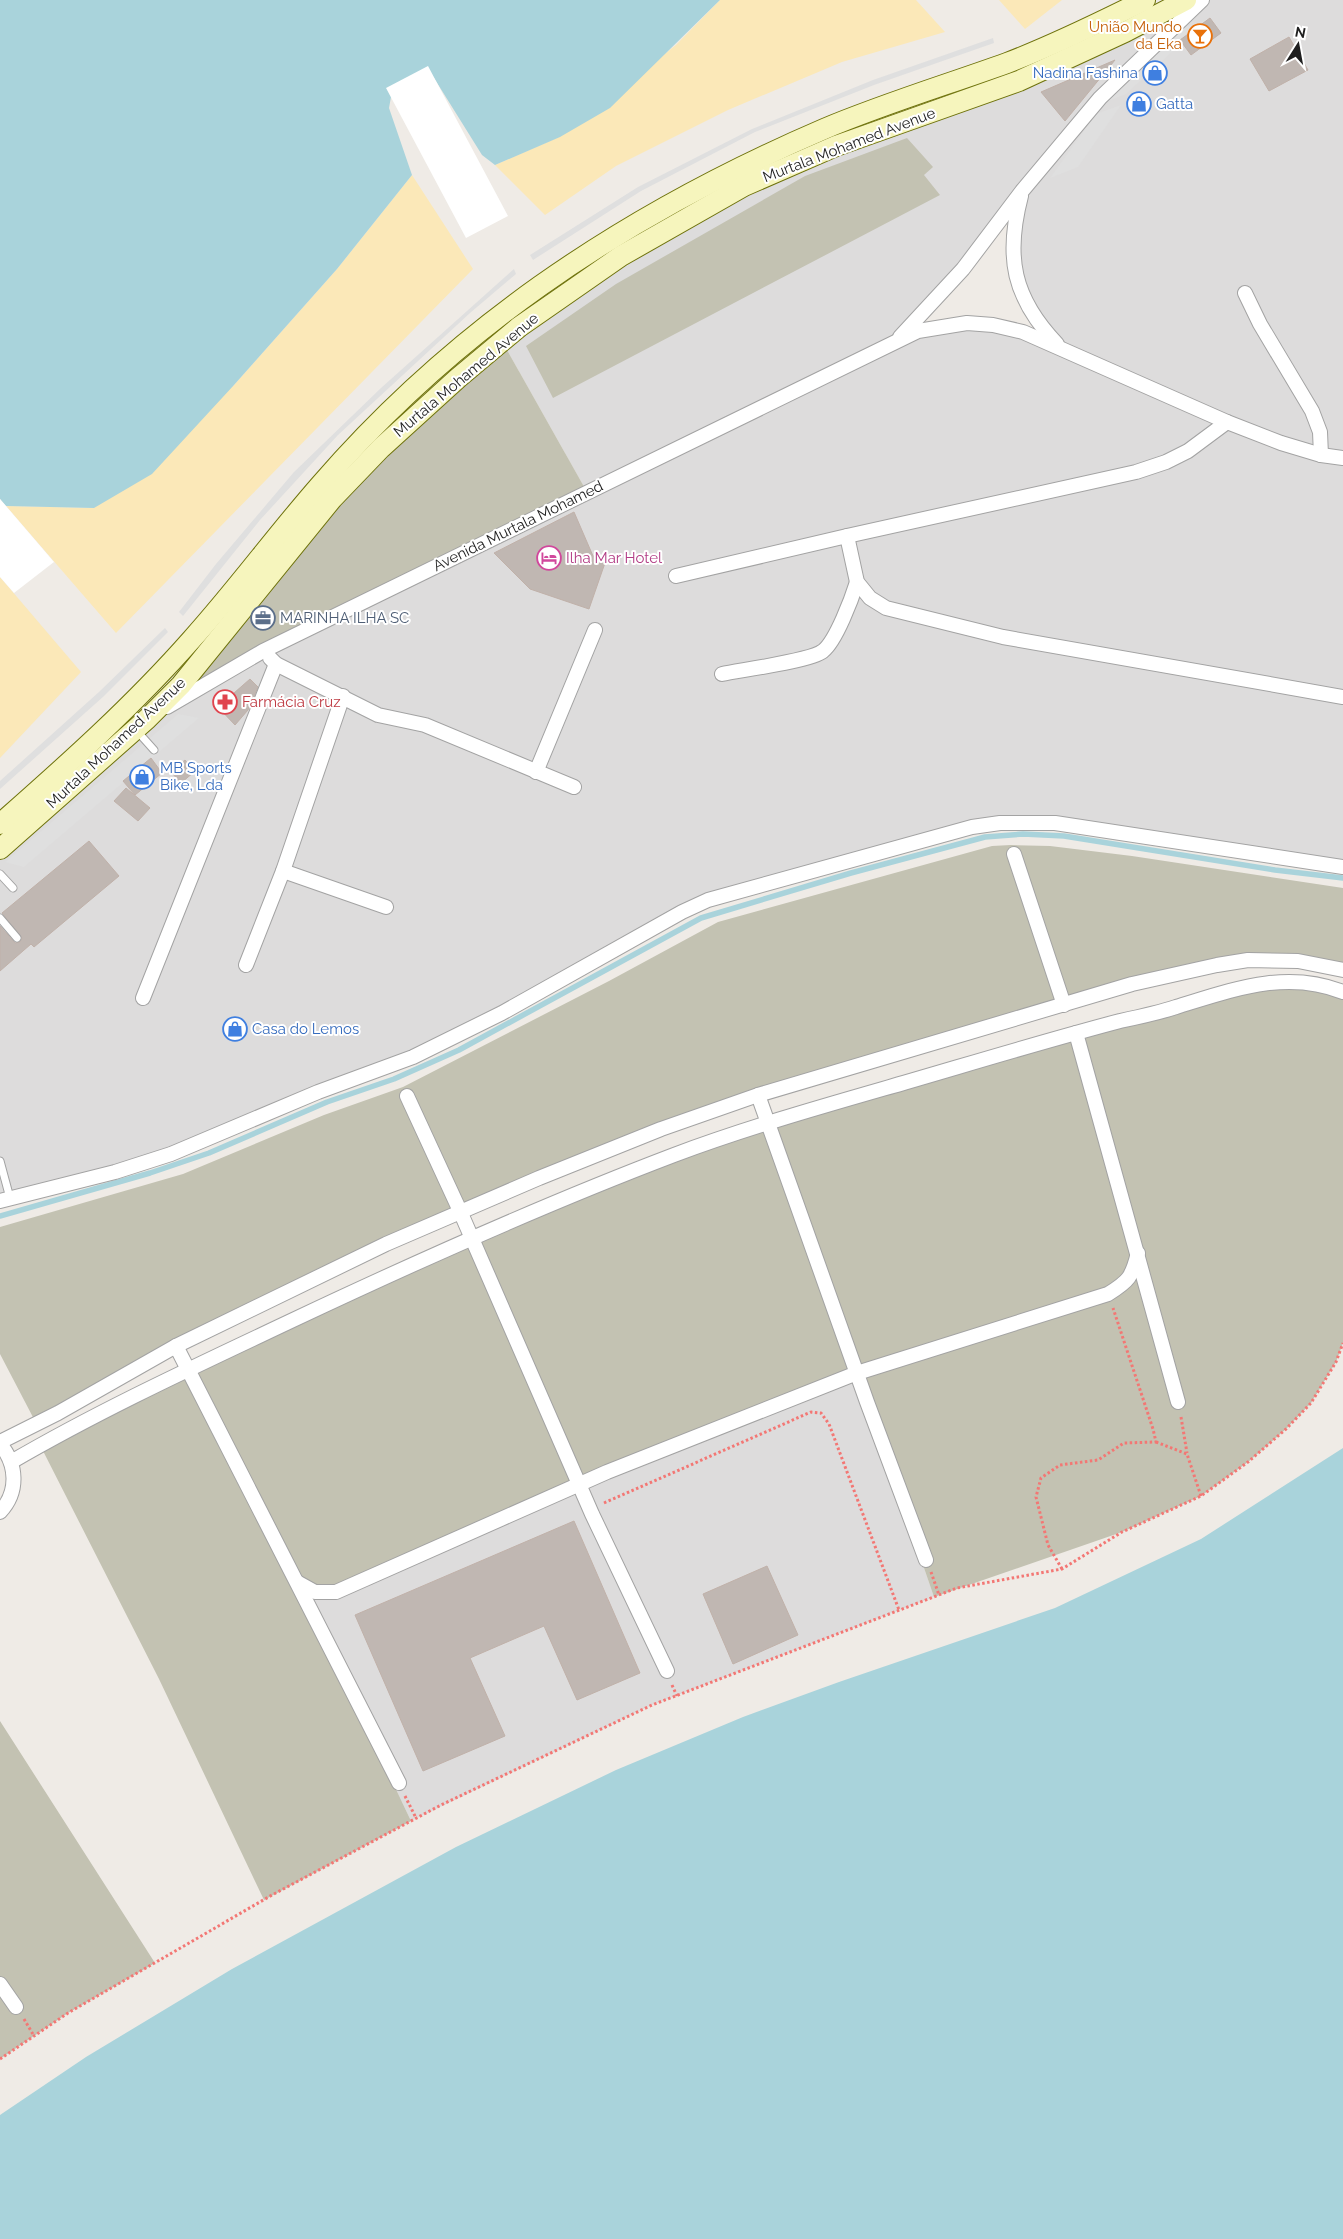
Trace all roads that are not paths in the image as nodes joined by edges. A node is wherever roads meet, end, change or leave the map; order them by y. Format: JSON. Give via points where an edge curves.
{"nodes":[{"id":1,"x":1145,"y":0,"type":"edge"},
{"id":2,"x":1186,"y":0,"type":"edge"},
{"id":3,"x":1202,"y":0,"type":"edge"},
{"id":4,"x":1022,"y":191,"type":"junction"},
{"id":5,"x":1245,"y":293,"type":"dead end"},
{"id":6,"x":895,"y":343,"type":"junction"},
{"id":7,"x":1066,"y":353,"type":"junction"},
{"id":8,"x":1227,"y":422,"type":"junction"},
{"id":9,"x":1321,"y":456,"type":"junction"},
{"id":10,"x":1343,"y":458,"type":"edge"},
{"id":11,"x":847,"y":536,"type":"junction"},
{"id":12,"x":676,"y":576,"type":"dead end"},
{"id":13,"x":857,"y":582,"type":"junction"},
{"id":14,"x":594,"y":630,"type":"dead end"},
{"id":15,"x":263,"y":651,"type":"junction"},
{"id":16,"x":276,"y":664,"type":"junction"},
{"id":17,"x":722,"y":674,"type":"dead end"},
{"id":18,"x":343,"y":696,"type":"junction"},
{"id":19,"x":1343,"y":697,"type":"edge"},
{"id":20,"x":141,"y":724,"type":"junction"},
{"id":21,"x":154,"y":750,"type":"dead end"},
{"id":22,"x":536,"y":772,"type":"junction"},
{"id":23,"x":574,"y":787,"type":"dead end"},
{"id":24,"x":0,"y":824,"type":"edge"},
{"id":25,"x":0,"y":849,"type":"edge"},
{"id":26,"x":1014,"y":854,"type":"dead end"},
{"id":27,"x":1343,"y":867,"type":"edge"},
{"id":28,"x":283,"y":871,"type":"junction"},
{"id":29,"x":0,"y":874,"type":"edge"},
{"id":30,"x":13,"y":888,"type":"dead end"},
{"id":31,"x":386,"y":907,"type":"dead end"},
{"id":32,"x":0,"y":918,"type":"edge"},
{"id":33,"x":16,"y":938,"type":"dead end"},
{"id":34,"x":246,"y":965,"type":"dead end"},
{"id":35,"x":1343,"y":970,"type":"edge"},
{"id":36,"x":1343,"y":991,"type":"edge"},
{"id":37,"x":143,"y":998,"type":"dead end"},
{"id":38,"x":1064,"y":1005,"type":"junction"},
{"id":39,"x":1343,"y":1006,"type":"edge"},
{"id":40,"x":1076,"y":1032,"type":"junction"},
{"id":41,"x":758,"y":1095,"type":"junction"},
{"id":42,"x":407,"y":1096,"type":"dead end"},
{"id":43,"x":768,"y":1123,"type":"junction"},
{"id":44,"x":0,"y":1161,"type":"edge"},
{"id":45,"x":5,"y":1200,"type":"edge"},
{"id":46,"x":460,"y":1211,"type":"junction"},
{"id":47,"x":472,"y":1239,"type":"junction"},
{"id":48,"x":1138,"y":1253,"type":"junction"},
{"id":49,"x":176,"y":1346,"type":"junction"},
{"id":50,"x":189,"y":1369,"type":"junction"},
{"id":51,"x":857,"y":1373,"type":"junction"},
{"id":52,"x":1178,"y":1402,"type":"road end"},
{"id":53,"x":0,"y":1443,"type":"edge"},
{"id":54,"x":11,"y":1462,"type":"junction"},
{"id":55,"x":579,"y":1484,"type":"junction"},
{"id":56,"x":0,"y":1512,"type":"edge"},
{"id":57,"x":926,"y":1560,"type":"road end"},
{"id":58,"x":297,"y":1582,"type":"junction"},
{"id":59,"x":668,"y":1672,"type":"dead end"},
{"id":60,"x":398,"y":1783,"type":"road end"},
{"id":61,"x":0,"y":1984,"type":"edge"},
{"id":62,"x":16,"y":2007,"type":"dead end"}],
"edges":[{"from":1,"to":24,"type":"street","name":"Murtala Mohamed Avenue","via":[[1010,62],[825,128],[742,167],[663,207],[539,287],[453,354],[373,428],[324,480],[194,638],[86,748]]},
{"from":2,"to":20,"type":"street","name":"Murtala Mohamed Avenue","via":[[1020,81],[836,146],[744,186],[621,256],[518,327],[375,454],[332,500],[181,685]]},
{"from":3,"to":4,"type":"street","via":[[1100,98]]},
{"from":4,"to":6,"type":"street","via":[[963,269]]},
{"from":4,"to":7,"type":"street","via":[[1013,250],[1022,296],[1032,316]]},
{"from":5,"to":9,"type":"street","via":[[1312,411],[1320,432]]},
{"from":6,"to":7,"type":"street","name":"Avenida Murtala Mohamed","via":[[918,331],[967,322],[1023,332]]},
{"from":6,"to":15,"type":"street","name":"Avenida Murtala Mohamed"},
{"from":7,"to":8,"type":"street","name":"Avenida Murtala Mohamed"},
{"from":8,"to":9,"type":"street","name":"Avenida Murtala Mohamed"},
{"from":8,"to":11,"type":"street","via":[[1188,451],[1136,472]]},
{"from":9,"to":10,"type":"street","name":"Avenida Murtala Mohamed"},
{"from":11,"to":12,"type":"street"},
{"from":11,"to":13,"type":"street"},
{"from":13,"to":17,"type":"street","via":[[832,641],[823,652],[808,658]]},
{"from":13,"to":19,"type":"street","via":[[870,598],[886,608],[1003,637]]},
{"from":14,"to":22,"type":"street"},
{"from":15,"to":16,"type":"street"},
{"from":15,"to":20,"type":"street","name":"Avenida Murtala Mohamed"},
{"from":16,"to":18,"type":"street"},
{"from":16,"to":37,"type":"street"},
{"from":18,"to":22,"type":"street","via":[[378,715],[425,725]]},
{"from":18,"to":28,"type":"street"},
{"from":20,"to":21,"type":"lane"},
{"from":20,"to":25,"type":"street","name":"Murtala Mohamed Avenue"},
{"from":22,"to":23,"type":"street"},
{"from":26,"to":38,"type":"street"},
{"from":27,"to":45,"type":"street","via":[[1055,823],[1000,823],[963,829],[708,900],[502,1013],[413,1057],[318,1092],[171,1154]]},
{"from":28,"to":31,"type":"street"},
{"from":28,"to":34,"type":"street"},
{"from":29,"to":30,"type":"lane"},
{"from":32,"to":33,"type":"lane"},
{"from":35,"to":38,"type":"street","via":[[1298,961],[1248,960],[1132,984]]},
{"from":36,"to":39,"type":"street"},
{"from":36,"to":40,"type":"street","via":[[1312,982],[1275,981]]},
{"from":38,"to":41,"type":"street"},
{"from":40,"to":43,"type":"street"},
{"from":40,"to":48,"type":"street"},
{"from":41,"to":43,"type":"street"},
{"from":41,"to":46,"type":"street","via":[[661,1129]]},
{"from":42,"to":46,"type":"street"},
{"from":43,"to":47,"type":"street","via":[[675,1154]]},
{"from":43,"to":51,"type":"street"},
{"from":44,"to":45,"type":"lane"},
{"from":46,"to":47,"type":"street"},
{"from":46,"to":49,"type":"street"},
{"from":47,"to":50,"type":"street"},
{"from":47,"to":55,"type":"street"},
{"from":48,"to":51,"type":"street","via":[[1133,1273],[1122,1286],[1108,1294]]},
{"from":48,"to":52,"type":"street"},
{"from":49,"to":50,"type":"street"},
{"from":49,"to":53,"type":"street"},
{"from":50,"to":54,"type":"street","via":[[67,1429]]},
{"from":50,"to":58,"type":"street"},
{"from":51,"to":55,"type":"street"},
{"from":51,"to":57,"type":"street"},
{"from":53,"to":54,"type":"street"},
{"from":54,"to":56,"type":"street","via":[[12,1492]]},
{"from":55,"to":58,"type":"street","via":[[336,1592],[316,1592]]},
{"from":55,"to":59,"type":"street"},
{"from":58,"to":60,"type":"street"},
{"from":61,"to":62,"type":"street"}]}
